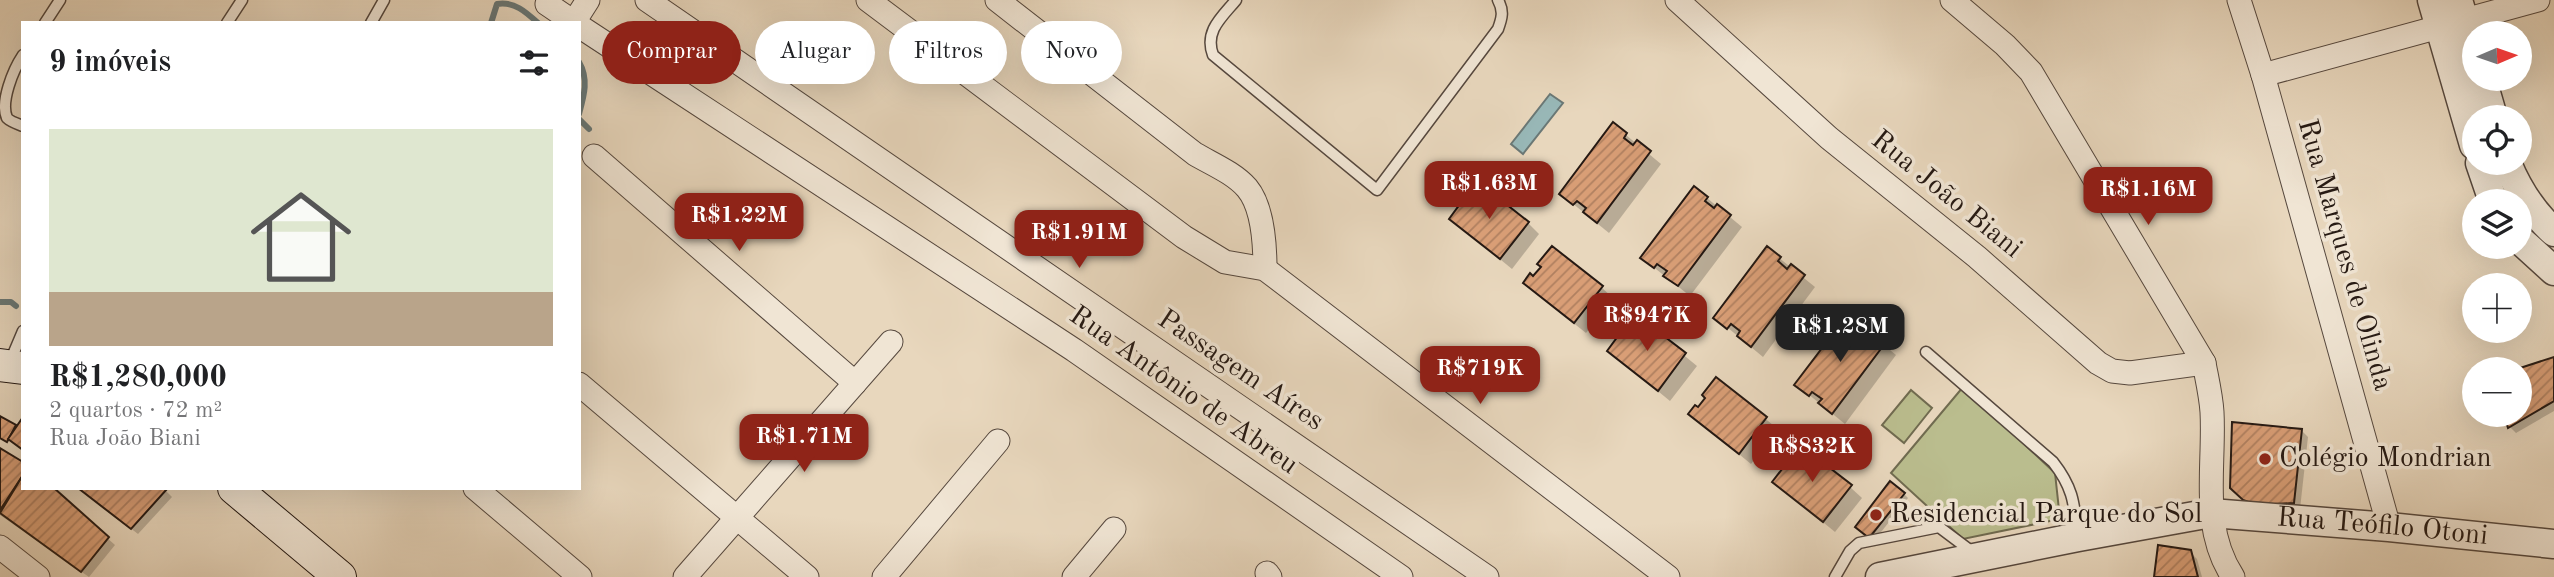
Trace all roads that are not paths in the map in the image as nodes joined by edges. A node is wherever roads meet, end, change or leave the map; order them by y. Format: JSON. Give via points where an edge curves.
{"nodes":[{"id":1,"x":60,"y":0,"type":"edge"},
{"id":2,"x":242,"y":0,"type":"edge"},
{"id":3,"x":384,"y":0,"type":"edge"},
{"id":4,"x":588,"y":0,"type":"edge"},
{"id":5,"x":646,"y":0,"type":"edge"},
{"id":6,"x":868,"y":0,"type":"edge"},
{"id":7,"x":997,"y":0,"type":"edge"},
{"id":8,"x":1236,"y":0,"type":"edge"},
{"id":9,"x":1498,"y":0,"type":"edge"},
{"id":10,"x":1677,"y":0,"type":"edge"},
{"id":11,"x":1952,"y":0,"type":"edge"},
{"id":12,"x":2239,"y":0,"type":"edge"},
{"id":13,"x":2538,"y":0,"type":"edge"},
{"id":14,"x":547,"y":4,"type":"dead end"},
{"id":15,"x":2448,"y":11,"type":"edge"},
{"id":16,"x":46,"y":21,"type":"edge"},
{"id":17,"x":228,"y":21,"type":"edge"},
{"id":18,"x":372,"y":21,"type":"edge"},
{"id":19,"x":571,"y":21,"type":"edge"},
{"id":20,"x":575,"y":21,"type":"edge"},
{"id":21,"x":581,"y":27,"type":"edge"},
{"id":22,"x":2462,"y":34,"type":"edge"},
{"id":23,"x":21,"y":59,"type":"edge"},
{"id":24,"x":2263,"y":75,"type":"junction"},
{"id":25,"x":0,"y":104,"type":"edge"},
{"id":26,"x":2466,"y":105,"type":"edge"},
{"id":27,"x":21,"y":126,"type":"edge"},
{"id":28,"x":594,"y":156,"type":"dead end"},
{"id":29,"x":2512,"y":175,"type":"edge"},
{"id":30,"x":2554,"y":233,"type":"edge"},
{"id":31,"x":2532,"y":251,"type":"edge"},
{"id":32,"x":1265,"y":270,"type":"junction"},
{"id":33,"x":2554,"y":271,"type":"edge"},
{"id":34,"x":21,"y":336,"type":"edge"},
{"id":35,"x":891,"y":342,"type":"dead end"},
{"id":36,"x":1926,"y":352,"type":"dead end"},
{"id":37,"x":2203,"y":363,"type":"junction"},
{"id":38,"x":10,"y":366,"type":"edge"},
{"id":39,"x":855,"y":383,"type":"junction"},
{"id":40,"x":581,"y":386,"type":"edge"},
{"id":41,"x":998,"y":441,"type":"dead end"},
{"id":42,"x":236,"y":490,"type":"edge"},
{"id":43,"x":477,"y":490,"type":"edge"},
{"id":44,"x":2211,"y":513,"type":"junction"},
{"id":45,"x":737,"y":517,"type":"junction"},
{"id":46,"x":2389,"y":527,"type":"junction"},
{"id":47,"x":1114,"y":529,"type":"dead end"},
{"id":48,"x":2078,"y":537,"type":"junction"},
{"id":49,"x":2554,"y":544,"type":"edge"},
{"id":50,"x":0,"y":547,"type":"edge"},
{"id":51,"x":1980,"y":558,"type":"junction"},
{"id":52,"x":38,"y":577,"type":"edge"},
{"id":53,"x":340,"y":577,"type":"edge"},
{"id":54,"x":580,"y":577,"type":"edge"},
{"id":55,"x":685,"y":577,"type":"edge"},
{"id":56,"x":807,"y":577,"type":"edge"},
{"id":57,"x":884,"y":577,"type":"edge"},
{"id":58,"x":1074,"y":577,"type":"edge"},
{"id":59,"x":1401,"y":577,"type":"edge"},
{"id":60,"x":1487,"y":577,"type":"edge"},
{"id":61,"x":1668,"y":577,"type":"edge"},
{"id":62,"x":1835,"y":577,"type":"edge"},
{"id":63,"x":1880,"y":577,"type":"edge"},
{"id":64,"x":2233,"y":577,"type":"edge"}],
"edges":[{"from":1,"to":16,"type":"lane"},
{"from":2,"to":17,"type":"lane"},
{"from":3,"to":18,"type":"lane"},
{"from":4,"to":20,"type":"street"},
{"from":5,"to":60,"type":"street","name":"Passagem Aíres"},
{"from":6,"to":32,"type":"street","via":[[1184,237],[1225,262]]},
{"from":7,"to":32,"type":"street","via":[[1195,154],[1248,189],[1259,215]]},
{"from":8,"to":9,"type":"lane","via":[[1213,28],[1213,55],[1377,190],[1498,29],[1502,8]]},
{"from":10,"to":37,"type":"street","name":"Rua João Biani","via":[[1829,138],[1977,257],[2098,363],[2130,373]]},
{"from":11,"to":37,"type":"street","via":[[2031,72]]},
{"from":12,"to":24,"type":"street","name":"Rua Marques de Olinda"},
{"from":13,"to":15,"type":"street"},
{"from":14,"to":19,"type":"street"},
{"from":15,"to":22,"type":"street"},
{"from":15,"to":24,"type":"street"},
{"from":15,"to":26,"type":"street"},
{"from":21,"to":59,"type":"street","name":"Rua Antônio de Abreu","via":[[1074,350]]},
{"from":23,"to":25,"type":"lane"},
{"from":24,"to":46,"type":"street","name":"Rua Marques de Olinda"},
{"from":25,"to":27,"type":"lane","via":[[7,118]]},
{"from":28,"to":39,"type":"street"},
{"from":29,"to":30,"type":"street","via":[[2523,198]]},
{"from":31,"to":33,"type":"street"},
{"from":32,"to":61,"type":"street"},
{"from":34,"to":38,"type":"lane"},
{"from":35,"to":39,"type":"street"},
{"from":36,"to":48,"type":"lane","via":[[2067,479]]},
{"from":37,"to":44,"type":"street","via":[[2212,409]]},
{"from":39,"to":45,"type":"street"},
{"from":40,"to":45,"type":"street"},
{"from":41,"to":57,"type":"street"},
{"from":42,"to":53,"type":"main road"},
{"from":43,"to":54,"type":"street"},
{"from":44,"to":46,"type":"street","name":"Rua Teófilo Otoni"},
{"from":44,"to":48,"type":"street","name":"Rua Teófilo Otoni"},
{"from":44,"to":64,"type":"street","via":[[2215,541]]},
{"from":45,"to":55,"type":"street"},
{"from":45,"to":56,"type":"street"},
{"from":46,"to":49,"type":"street","name":"Rua Teófilo Otoni"},
{"from":47,"to":58,"type":"street"},
{"from":48,"to":51,"type":"street","name":"Rua Teófilo Otoni"},
{"from":50,"to":52,"type":"street"},
{"from":51,"to":62,"type":"lane","via":[[1939,527],[1859,543]]},
{"from":51,"to":63,"type":"street","name":"Rua Teófilo Otoni"}]}
